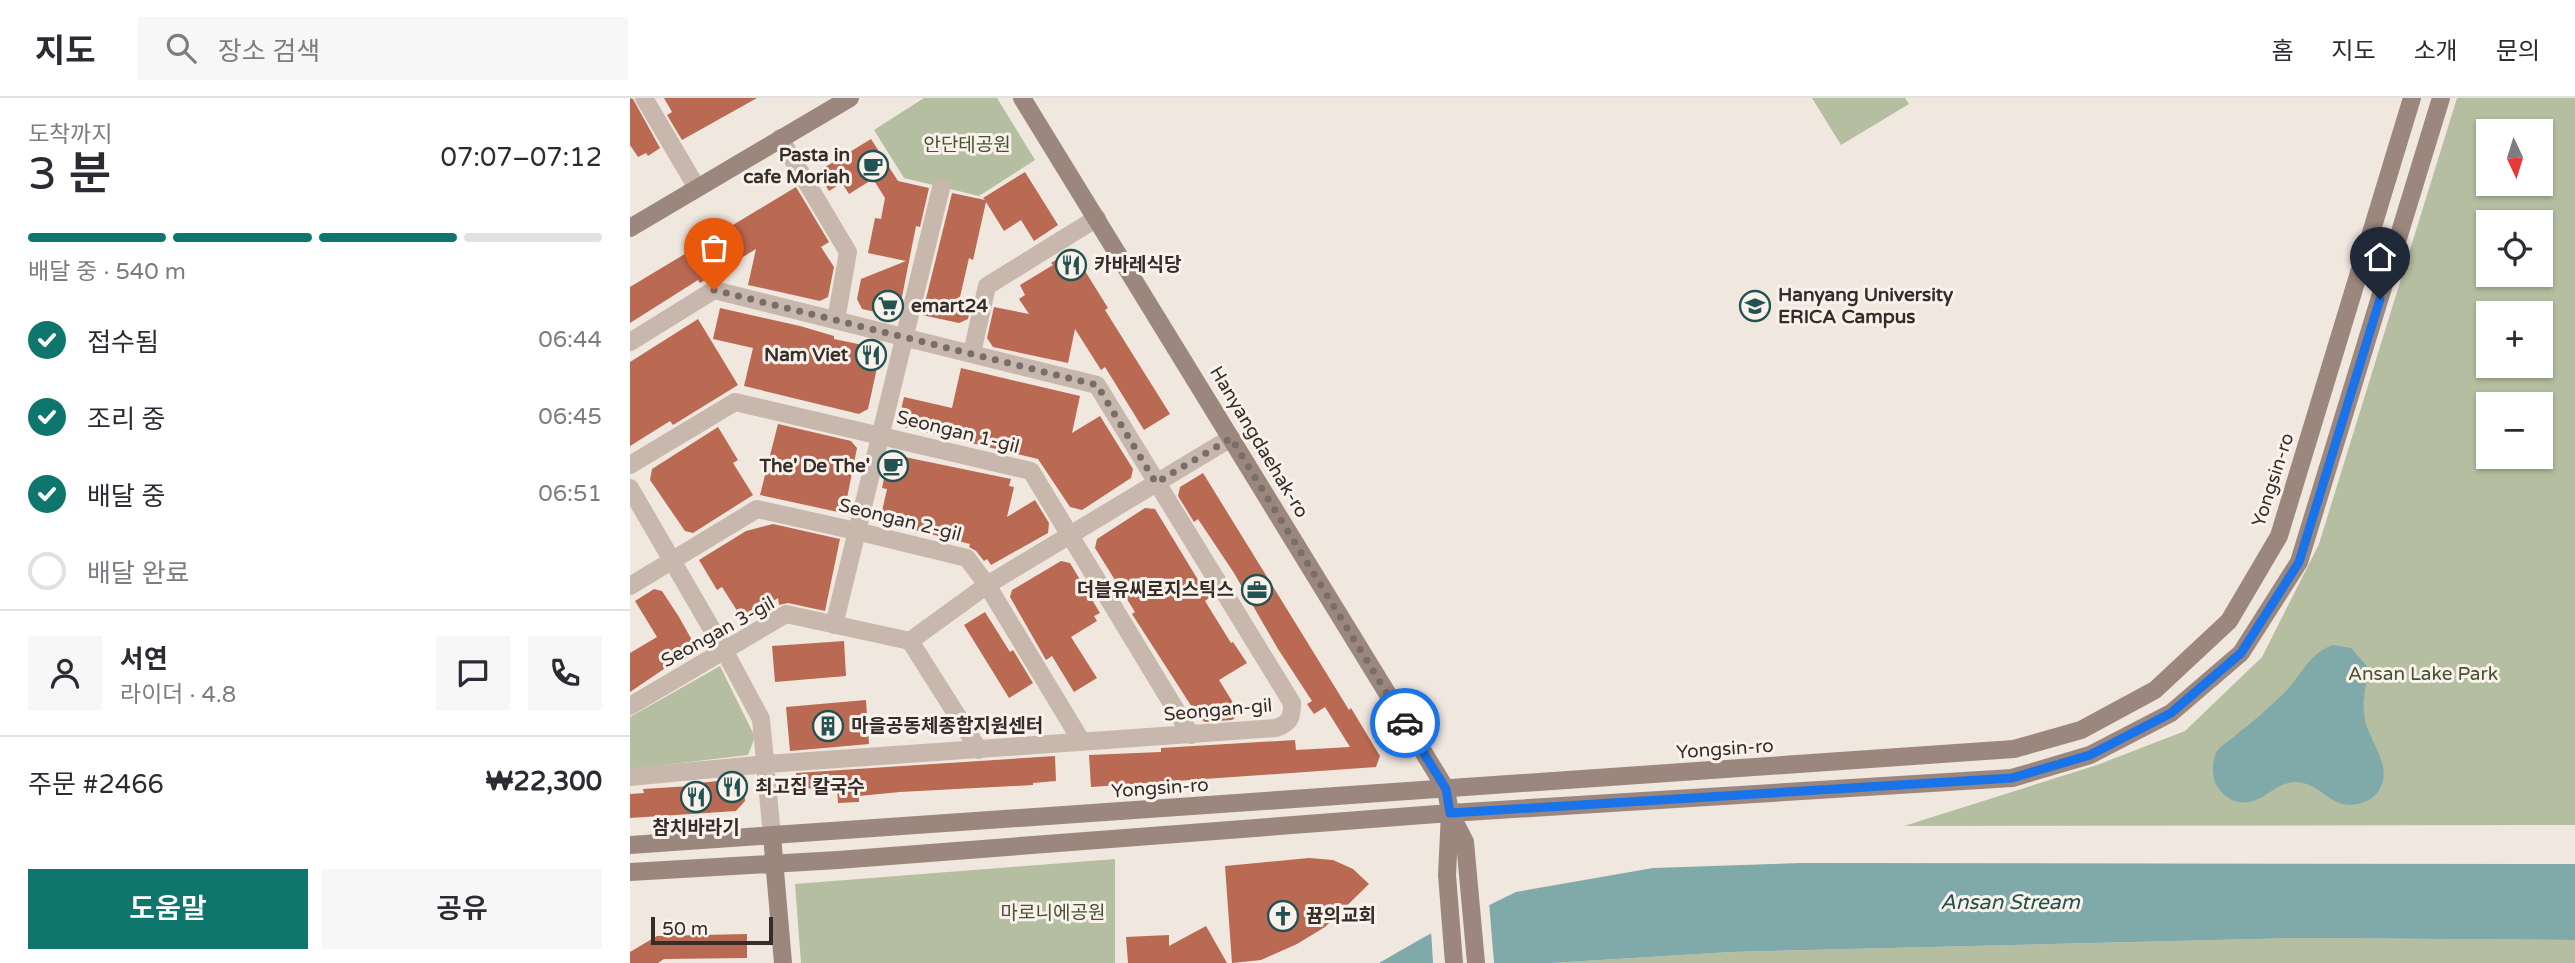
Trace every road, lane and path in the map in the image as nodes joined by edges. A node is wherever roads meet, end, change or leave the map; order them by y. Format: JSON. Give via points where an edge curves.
{"nodes":[{"id":1,"x":644,"y":98,"type":"edge"},
{"id":2,"x":850,"y":98,"type":"edge"},
{"id":3,"x":1022,"y":98,"type":"edge"},
{"id":4,"x":2412,"y":98,"type":"edge"},
{"id":5,"x":2441,"y":98,"type":"edge"},
{"id":6,"x":780,"y":138,"type":"junction"},
{"id":7,"x":697,"y":188,"type":"junction"},
{"id":8,"x":941,"y":188,"type":"dead end"},
{"id":9,"x":1097,"y":218,"type":"junction"},
{"id":10,"x":631,"y":224,"type":"edge"},
{"id":11,"x":835,"y":320,"type":"junction"},
{"id":12,"x":903,"y":336,"type":"junction"},
{"id":13,"x":630,"y":342,"type":"edge"},
{"id":14,"x":972,"y":352,"type":"junction"},
{"id":15,"x":879,"y":435,"type":"junction"},
{"id":16,"x":1231,"y":438,"type":"junction"},
{"id":17,"x":630,"y":465,"type":"edge"},
{"id":18,"x":1156,"y":483,"type":"junction"},
{"id":19,"x":630,"y":488,"type":"edge"},
{"id":20,"x":856,"y":531,"type":"junction"},
{"id":21,"x":1070,"y":534,"type":"junction"},
{"id":22,"x":673,"y":560,"type":"junction"},
{"id":23,"x":986,"y":585,"type":"junction"},
{"id":24,"x":630,"y":586,"type":"edge"},
{"id":25,"x":834,"y":625,"type":"junction"},
{"id":26,"x":910,"y":641,"type":"junction"},
{"id":27,"x":724,"y":650,"type":"junction"},
{"id":28,"x":630,"y":706,"type":"edge"},
{"id":29,"x":1191,"y":734,"type":"junction"},
{"id":30,"x":1082,"y":742,"type":"junction"},
{"id":31,"x":979,"y":750,"type":"junction"},
{"id":32,"x":767,"y":764,"type":"junction"},
{"id":33,"x":630,"y":776,"type":"edge"},
{"id":34,"x":1446,"y":789,"type":"junction"},
{"id":35,"x":1450,"y":813,"type":"junction"},
{"id":36,"x":772,"y":836,"type":"junction"},
{"id":37,"x":630,"y":845,"type":"edge"},
{"id":38,"x":774,"y":864,"type":"junction"},
{"id":39,"x":630,"y":872,"type":"edge"},
{"id":40,"x":783,"y":963,"type":"edge"},
{"id":41,"x":1454,"y":963,"type":"edge"},
{"id":42,"x":1476,"y":963,"type":"edge"}],
"edges":[{"from":1,"to":7,"type":"street"},
{"from":2,"to":6,"type":"main road"},
{"from":3,"to":9,"type":"main road","name":"Hanyangdaehak-ro"},
{"from":4,"to":34,"type":"main road","name":"Yongsin-ro","via":[[2279,536],[2229,621],[2155,690],[2081,730],[2014,749]]},
{"from":5,"to":35,"type":"main road","via":[[2299,562],[2241,653],[2171,713],[2090,755],[2012,778]]},
{"from":6,"to":7,"type":"main road"},
{"from":6,"to":11,"type":"street","via":[[848,253]]},
{"from":7,"to":10,"type":"main road"},
{"from":8,"to":12,"type":"street"},
{"from":9,"to":14,"type":"street","via":[[987,286]]},
{"from":9,"to":16,"type":"main road","name":"Hanyangdaehak-ro"},
{"from":11,"to":12,"type":"street","name":"Seongan-gil"},
{"from":11,"to":13,"type":"street","name":"Seongan-gil","via":[[714,290]]},
{"from":12,"to":14,"type":"street","name":"Seongan-gil"},
{"from":12,"to":15,"type":"street"},
{"from":14,"to":18,"type":"street","name":"Seongan-gil","via":[[1097,385]]},
{"from":15,"to":17,"type":"street","name":"Seongan 1-gil","via":[[735,402]]},
{"from":15,"to":20,"type":"street"},
{"from":15,"to":21,"type":"street","name":"Seongan 1-gil","via":[[1031,471]]},
{"from":16,"to":18,"type":"street"},
{"from":16,"to":34,"type":"main road","name":"Hanyangdaehak-ro"},
{"from":18,"to":21,"type":"street"},
{"from":18,"to":29,"type":"street","name":"Seongan-gil","via":[[1292,703],[1292,717],[1276,728]]},
{"from":19,"to":22,"type":"street"},
{"from":20,"to":22,"type":"street","name":"Seongan 2-gil","via":[[757,509]]},
{"from":20,"to":23,"type":"street","name":"Seongan 2-gil","via":[[967,558]]},
{"from":20,"to":25,"type":"street"},
{"from":21,"to":23,"type":"street"},
{"from":21,"to":29,"type":"street","name":"Seongan 1-gil"},
{"from":22,"to":24,"type":"street","name":"Seongan 2-gil"},
{"from":22,"to":27,"type":"street"},
{"from":23,"to":26,"type":"street"},
{"from":23,"to":30,"type":"street","name":"Seongan 2-gil"},
{"from":25,"to":26,"type":"street","name":"Seongan 3-gil"},
{"from":25,"to":27,"type":"street","name":"Seongan 3-gil","via":[[786,614]]},
{"from":26,"to":31,"type":"street"},
{"from":27,"to":28,"type":"street","name":"Seongan 3-gil"},
{"from":27,"to":32,"type":"street","via":[[761,719]]},
{"from":29,"to":30,"type":"street","name":"Seongan-gil"},
{"from":30,"to":31,"type":"street","name":"Seongan-gil"},
{"from":31,"to":32,"type":"street","name":"Seongan-gil"},
{"from":32,"to":33,"type":"street","name":"Seongan-gil"},
{"from":32,"to":36,"type":"street"},
{"from":34,"to":35,"type":"main road","name":"Hanyangdaehak-ro"},
{"from":34,"to":36,"type":"main road","name":"Yongsin-ro"},
{"from":35,"to":38,"type":"main road"},
{"from":35,"to":41,"type":"main road","name":"Hanyangdaehak-ro","via":[[1447,874]]},
{"from":35,"to":42,"type":"main road","name":"Hanyangdaehak-ro","via":[[1465,842]]},
{"from":36,"to":37,"type":"main road","name":"Yongsin-ro"},
{"from":36,"to":38,"type":"main road"},
{"from":38,"to":39,"type":"main road"},
{"from":38,"to":40,"type":"main road"}]}
